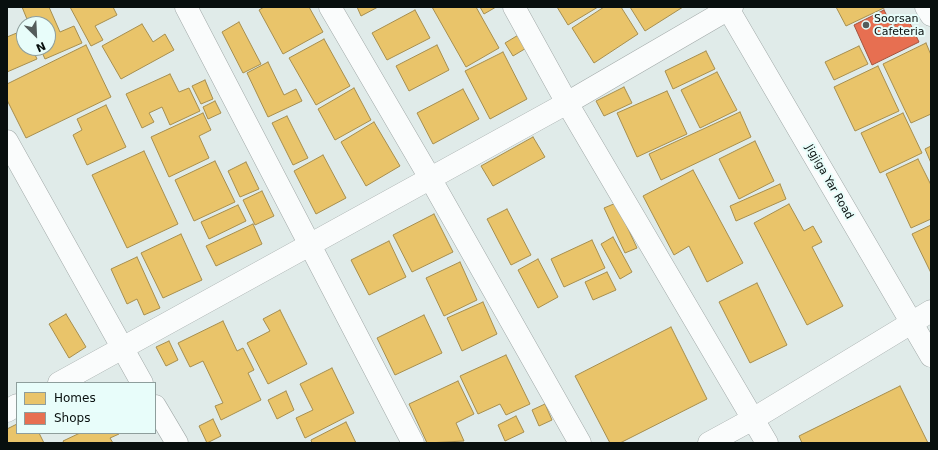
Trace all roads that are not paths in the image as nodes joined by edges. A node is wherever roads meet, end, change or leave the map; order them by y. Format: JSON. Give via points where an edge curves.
{"nodes":[{"id":1,"x":186,"y":7,"type":"edge"},
{"id":2,"x":330,"y":7,"type":"edge"},
{"id":3,"x":514,"y":7,"type":"edge"},
{"id":4,"x":926,"y":7,"type":"edge"},
{"id":5,"x":729,"y":8,"type":"edge"},
{"id":6,"x":931,"y":15,"type":"edge"},
{"id":7,"x":566,"y":103,"type":"junction"},
{"id":8,"x":7,"y":141,"type":"edge"},
{"id":9,"x":430,"y":178,"type":"junction"},
{"id":10,"x":310,"y":246,"type":"junction"},
{"id":11,"x":931,"y":311,"type":"edge"},
{"id":12,"x":911,"y":323,"type":"junction"},
{"id":13,"x":122,"y":349,"type":"junction"},
{"id":14,"x":931,"y":356,"type":"edge"},
{"id":15,"x":61,"y":382,"type":"edge"},
{"id":16,"x":141,"y":382,"type":"edge"},
{"id":17,"x":16,"y":406,"type":"edge"},
{"id":18,"x":156,"y":408,"type":"edge"},
{"id":19,"x":7,"y":411,"type":"edge"},
{"id":20,"x":754,"y":418,"type":"junction"},
{"id":21,"x":177,"y":443,"type":"edge"},
{"id":22,"x":413,"y":443,"type":"edge"},
{"id":23,"x":580,"y":443,"type":"edge"},
{"id":24,"x":709,"y":443,"type":"edge"},
{"id":25,"x":767,"y":443,"type":"edge"}],
"edges":[{"from":1,"to":10,"type":"street"},
{"from":2,"to":9,"type":"street"},
{"from":3,"to":7,"type":"street"},
{"from":4,"to":6,"type":"street"},
{"from":5,"to":7,"type":"street"},
{"from":5,"to":12,"type":"street","name":"Jigjiga Yar Road"},
{"from":7,"to":9,"type":"street"},
{"from":7,"to":20,"type":"street"},
{"from":8,"to":13,"type":"street"},
{"from":9,"to":10,"type":"street"},
{"from":9,"to":23,"type":"street"},
{"from":10,"to":13,"type":"street"},
{"from":10,"to":22,"type":"street"},
{"from":11,"to":12,"type":"street"},
{"from":12,"to":14,"type":"street","name":"Jigjiga Yar Road"},
{"from":12,"to":20,"type":"street"},
{"from":13,"to":15,"type":"street"},
{"from":13,"to":16,"type":"street"},
{"from":17,"to":19,"type":"street"},
{"from":18,"to":21,"type":"street"},
{"from":20,"to":24,"type":"street"},
{"from":20,"to":25,"type":"street"}]}
